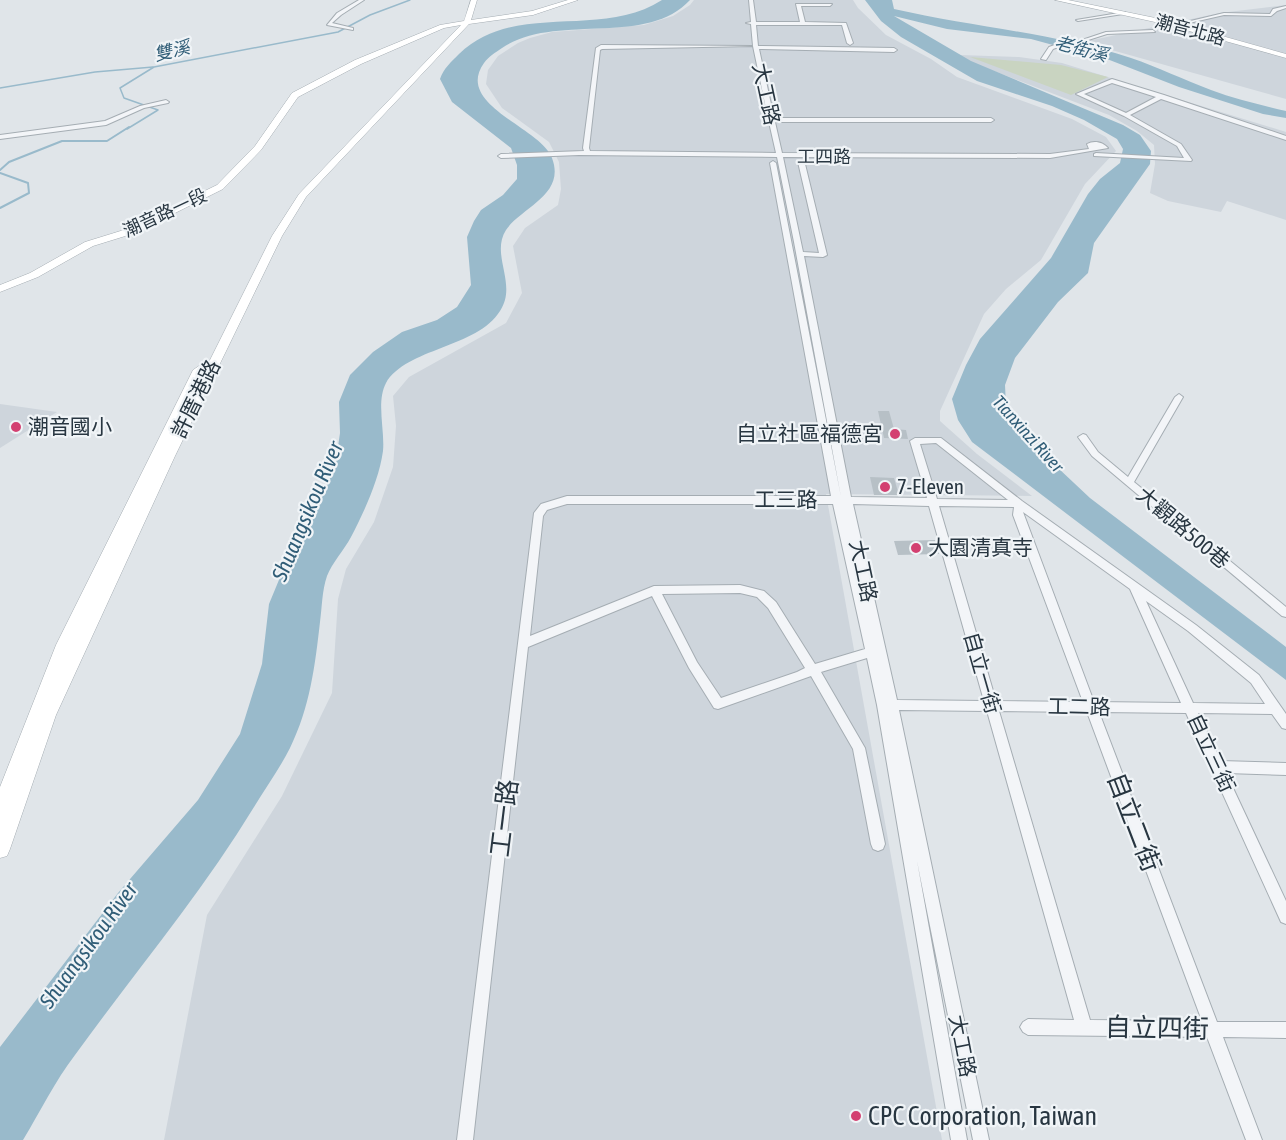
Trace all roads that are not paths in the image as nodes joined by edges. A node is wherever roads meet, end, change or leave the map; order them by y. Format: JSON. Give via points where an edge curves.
{"nodes":[{"id":1,"x":362,"y":0,"type":"edge"},
{"id":2,"x":466,"y":0,"type":"edge"},
{"id":3,"x":474,"y":0,"type":"edge"},
{"id":4,"x":575,"y":0,"type":"edge"},
{"id":5,"x":744,"y":0,"type":"edge"},
{"id":6,"x":751,"y":0,"type":"edge"},
{"id":7,"x":1059,"y":0,"type":"edge"},
{"id":8,"x":830,"y":5,"type":"dead end"},
{"id":9,"x":1286,"y":7,"type":"edge"},
{"id":10,"x":1123,"y":13,"type":"junction"},
{"id":11,"x":1149,"y":18,"type":"junction"},
{"id":12,"x":1078,"y":20,"type":"dead end"},
{"id":13,"x":462,"y":23,"type":"junction"},
{"id":14,"x":751,"y":23,"type":"junction"},
{"id":15,"x":803,"y":24,"type":"junction"},
{"id":16,"x":1176,"y":25,"type":"junction"},
{"id":17,"x":347,"y":29,"type":"dead end"},
{"id":18,"x":1135,"y":30,"type":"junction"},
{"id":19,"x":1153,"y":31,"type":"dead end"},
{"id":20,"x":850,"y":44,"type":"dead end"},
{"id":21,"x":753,"y":46,"type":"junction"},
{"id":22,"x":894,"y":50,"type":"dead end"},
{"id":23,"x":1286,"y":56,"type":"edge"},
{"id":24,"x":1044,"y":59,"type":"dead end"},
{"id":25,"x":1162,"y":96,"type":"junction"},
{"id":26,"x":166,"y":102,"type":"dead end"},
{"id":27,"x":1126,"y":115,"type":"junction"},
{"id":28,"x":768,"y":120,"type":"junction"},
{"id":29,"x":992,"y":120,"type":"dead end"},
{"id":30,"x":0,"y":137,"type":"edge"},
{"id":31,"x":1286,"y":138,"type":"edge"},
{"id":32,"x":1092,"y":149,"type":"dead end"},
{"id":33,"x":588,"y":153,"type":"junction"},
{"id":34,"x":503,"y":156,"type":"dead end"},
{"id":35,"x":775,"y":156,"type":"junction"},
{"id":36,"x":798,"y":242,"type":"junction"},
{"id":37,"x":820,"y":242,"type":"junction"},
{"id":38,"x":801,"y":254,"type":"junction"},
{"id":39,"x":0,"y":290,"type":"edge"},
{"id":40,"x":1179,"y":397,"type":"dead end"},
{"id":41,"x":1083,"y":437,"type":"dead end"},
{"id":42,"x":1129,"y":483,"type":"junction"},
{"id":43,"x":842,"y":500,"type":"junction"},
{"id":44,"x":553,"y":502,"type":"joint"},
{"id":45,"x":932,"y":502,"type":"junction"},
{"id":46,"x":1019,"y":504,"type":"junction"},
{"id":47,"x":1135,"y":589,"type":"junction"},
{"id":48,"x":654,"y":590,"type":"junction"},
{"id":49,"x":1286,"y":613,"type":"edge"},
{"id":50,"x":525,"y":644,"type":"junction"},
{"id":51,"x":875,"y":651,"type":"junction"},
{"id":52,"x":812,"y":669,"type":"junction"},
{"id":53,"x":888,"y":705,"type":"junction"},
{"id":54,"x":991,"y":706,"type":"junction"},
{"id":55,"x":1090,"y":707,"type":"junction"},
{"id":56,"x":1190,"y":708,"type":"junction"},
{"id":57,"x":1276,"y":709,"type":"junction"},
{"id":58,"x":1286,"y":724,"type":"edge"},
{"id":59,"x":30,"y":746,"type":"junction"},
{"id":60,"x":1217,"y":767,"type":"junction"},
{"id":61,"x":1286,"y":769,"type":"edge"},
{"id":62,"x":0,"y":810,"type":"edge"},
{"id":63,"x":878,"y":844,"type":"dead end"},
{"id":64,"x":0,"y":849,"type":"edge"},
{"id":65,"x":1286,"y":917,"type":"edge"},
{"id":66,"x":1028,"y":1027,"type":"dead end"},
{"id":67,"x":1084,"y":1027,"type":"junction"},
{"id":68,"x":1212,"y":1029,"type":"junction"},
{"id":69,"x":1286,"y":1030,"type":"edge"},
{"id":70,"x":465,"y":1140,"type":"edge"},
{"id":71,"x":959,"y":1140,"type":"edge"},
{"id":72,"x":981,"y":1140,"type":"edge"},
{"id":73,"x":1254,"y":1140,"type":"edge"}],
"edges":[{"from":1,"to":17,"type":"street","via":[[329,24]]},
{"from":2,"to":13,"type":"street","name":"許厝港路"},
{"from":3,"to":13,"type":"street","name":"許厝港路"},
{"from":4,"to":13,"type":"street","name":"潮音路一段","via":[[533,13]]},
{"from":5,"to":14,"type":"street","name":"大工路"},
{"from":6,"to":14,"type":"street","name":"大工路"},
{"from":7,"to":10,"type":"street","name":"潮音北路"},
{"from":8,"to":15,"type":"street","via":[[798,5]]},
{"from":9,"to":16,"type":"street","via":[[1271,15],[1224,14]]},
{"from":10,"to":11,"type":"street","name":"潮音北路"},
{"from":10,"to":12,"type":"street"},
{"from":11,"to":16,"type":"street","name":"潮音北路"},
{"from":11,"to":18,"type":"street"},
{"from":13,"to":39,"type":"street","name":"潮音路一段","via":[[426,32],[376,53],[295,95],[258,148],[207,195],[131,231],[89,244]]},
{"from":13,"to":59,"type":"street","name":"許厝港路","via":[[308,186],[277,236],[202,375]]},
{"from":14,"to":15,"type":"street"},
{"from":14,"to":21,"type":"street","name":"大工路"},
{"from":15,"to":20,"type":"street","via":[[844,24]]},
{"from":16,"to":23,"type":"street","name":"潮音北路"},
{"from":18,"to":19,"type":"street"},
{"from":18,"to":24,"type":"street","via":[[1071,41],[1051,48]]},
{"from":21,"to":22,"type":"street"},
{"from":21,"to":28,"type":"street","name":"大工路"},
{"from":21,"to":33,"type":"street","via":[[601,47]]},
{"from":25,"to":27,"type":"street"},
{"from":25,"to":27,"type":"street","via":[[1113,81],[1079,94]]},
{"from":25,"to":31,"type":"street"},
{"from":26,"to":30,"type":"street","via":[[142,107],[106,123]]},
{"from":27,"to":37,"type":"street","via":[[1179,145],[1189,160],[1100,155],[1040,163],[801,162]]},
{"from":28,"to":29,"type":"street"},
{"from":28,"to":35,"type":"street","name":"大工路"},
{"from":32,"to":35,"type":"street","name":"工四路","via":[[1037,157]]},
{"from":33,"to":34,"type":"street","name":"工四路"},
{"from":33,"to":35,"type":"street","name":"工四路"},
{"from":35,"to":36,"type":"street","name":"大工路"},
{"from":35,"to":43,"type":"street","name":"大工路"},
{"from":36,"to":37,"type":"street"},
{"from":36,"to":38,"type":"street","name":"大工路"},
{"from":37,"to":38,"type":"street","via":[[823,255]]},
{"from":38,"to":43,"type":"street","name":"大工路"},
{"from":40,"to":42,"type":"street","name":"大觀路500巷"},
{"from":41,"to":42,"type":"street","via":[[1095,454]]},
{"from":42,"to":49,"type":"street","name":"大觀路500巷"},
{"from":43,"to":44,"type":"street","name":"工三路"},
{"from":43,"to":45,"type":"street","name":"工三路"},
{"from":43,"to":51,"type":"street","name":"大工路"},
{"from":44,"to":50,"type":"street","name":"工一路","via":[[538,516]]},
{"from":45,"to":46,"type":"street","name":"工三路"},
{"from":45,"to":46,"type":"street","name":"自立一街","via":[[915,441],[938,440]]},
{"from":45,"to":54,"type":"street","name":"自立一街"},
{"from":46,"to":47,"type":"street"},
{"from":46,"to":55,"type":"street","name":"自立二街","via":[[1018,515]]},
{"from":47,"to":56,"type":"street","name":"自立三街"},
{"from":47,"to":57,"type":"street","via":[[1255,679]]},
{"from":48,"to":50,"type":"street"},
{"from":48,"to":52,"type":"street","via":[[740,589],[760,594],[772,605]]},
{"from":48,"to":52,"type":"street","via":[[718,704]]},
{"from":50,"to":70,"type":"street","name":"工一路"},
{"from":51,"to":52,"type":"street"},
{"from":51,"to":53,"type":"street","name":"大工路"},
{"from":52,"to":63,"type":"street","via":[[859,748]]},
{"from":53,"to":54,"type":"street","name":"工二路"},
{"from":53,"to":71,"type":"street","name":"大工路"},
{"from":53,"to":72,"type":"street","name":"大工路"},
{"from":54,"to":55,"type":"street","name":"工二路"},
{"from":54,"to":67,"type":"street","name":"自立一街"},
{"from":55,"to":56,"type":"street","name":"工二路"},
{"from":55,"to":68,"type":"street","name":"自立二街"},
{"from":56,"to":57,"type":"street","name":"工二路"},
{"from":56,"to":60,"type":"street","name":"自立三街"},
{"from":57,"to":58,"type":"street"},
{"from":59,"to":62,"type":"street","name":"許厝港路"},
{"from":59,"to":64,"type":"street","name":"許厝港路"},
{"from":60,"to":61,"type":"street"},
{"from":60,"to":65,"type":"street","name":"自立三街"},
{"from":66,"to":67,"type":"street","name":"自立四街"},
{"from":67,"to":68,"type":"street","name":"自立四街"},
{"from":68,"to":69,"type":"street","name":"自立四街"},
{"from":68,"to":73,"type":"street","name":"自立二街"}]}
